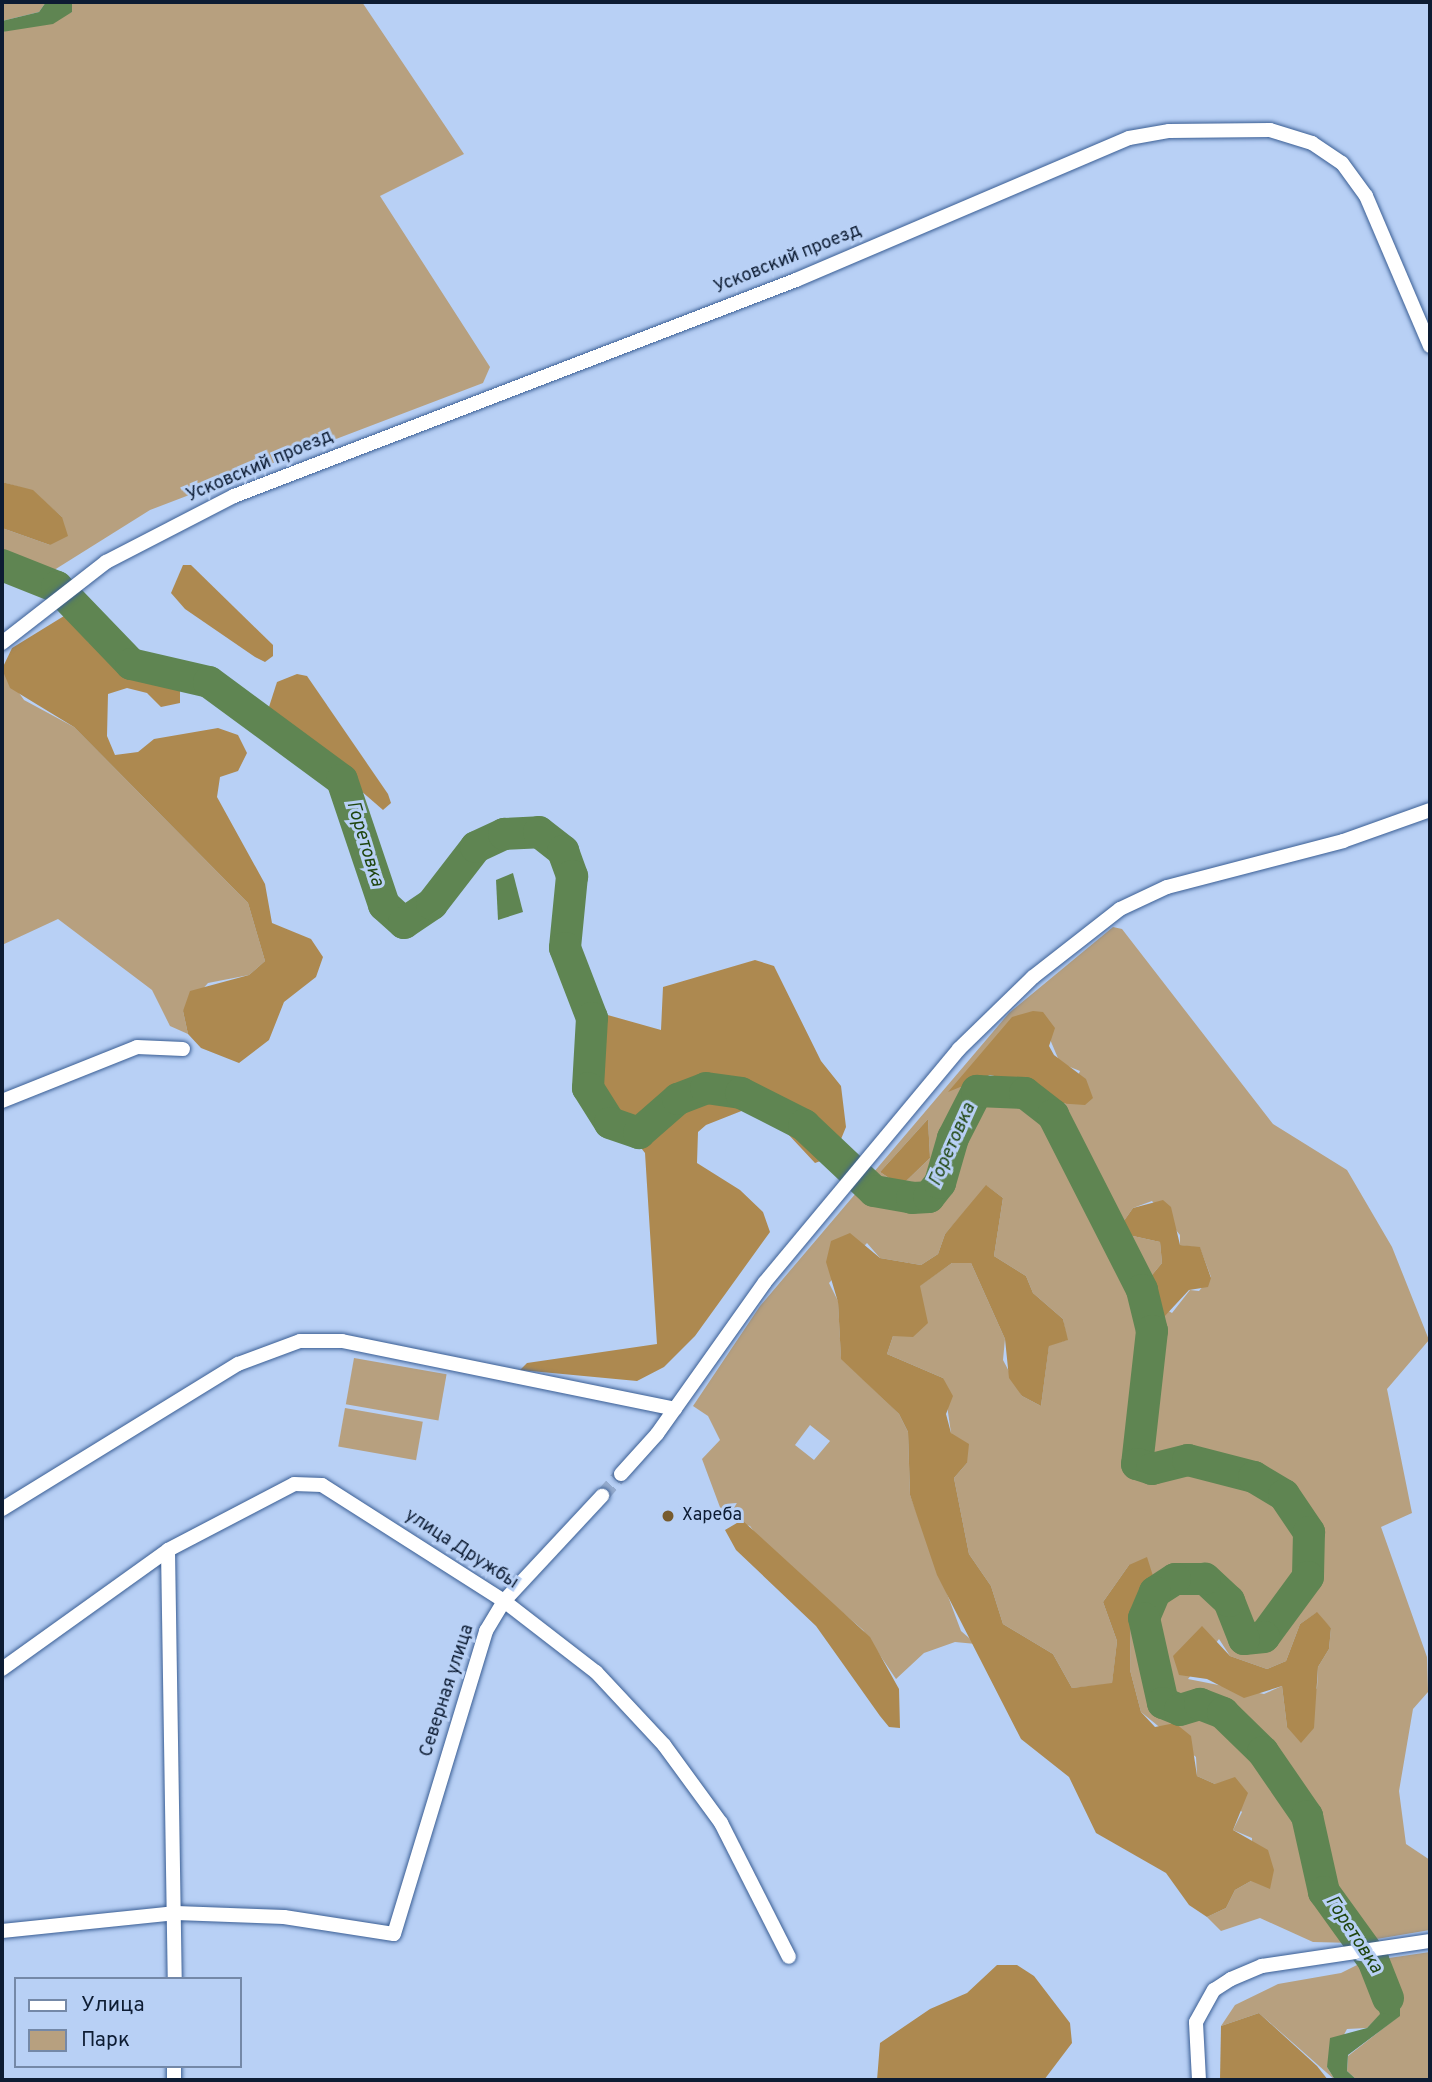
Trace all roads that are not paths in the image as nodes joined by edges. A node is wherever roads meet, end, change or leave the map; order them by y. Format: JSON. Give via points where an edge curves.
{"nodes":[{"id":1,"x":1430,"y":346,"type":"edge"},
{"id":2,"x":2,"y":643,"type":"edge"},
{"id":3,"x":1430,"y":810,"type":"edge"},
{"id":4,"x":183,"y":1049,"type":"dead end"},
{"id":5,"x":2,"y":1101,"type":"edge"},
{"id":6,"x":675,"y":1409,"type":"junction"},
{"id":7,"x":621,"y":1474,"type":"tunnel mouth"},
{"id":8,"x":602,"y":1496,"type":"tunnel mouth"},
{"id":9,"x":2,"y":1509,"type":"edge"},
{"id":10,"x":168,"y":1550,"type":"junction"},
{"id":11,"x":505,"y":1601,"type":"junction"},
{"id":12,"x":2,"y":1669,"type":"edge"},
{"id":13,"x":176,"y":1913,"type":"junction"},
{"id":14,"x":2,"y":1931,"type":"edge"},
{"id":15,"x":1430,"y":1941,"type":"edge"},
{"id":16,"x":789,"y":1957,"type":"dead end"},
{"id":17,"x":175,"y":1977,"type":"edge"},
{"id":18,"x":1199,"y":2080,"type":"edge"}],
"edges":[{"from":1,"to":2,"type":"street","name":"Усковский проезд","via":[[1366,196],[1342,163],[1312,143],[1270,130],[1169,131],[1087,151],[796,280],[273,479],[142,542],[72,586]]},
{"from":3,"to":6,"type":"street","via":[[1343,841],[1200,876],[1120,909],[1033,977],[959,1049],[765,1282]]},
{"from":4,"to":5,"type":"street","via":[[137,1047]]},
{"from":6,"to":7,"type":"street"},
{"from":6,"to":9,"type":"street","via":[[342,1340],[300,1341],[238,1364]]},
{"from":8,"to":11,"type":"street","name":"Северная улица"},
{"from":10,"to":11,"type":"street","name":"улица Дружбы","via":[[305,1482],[341,1494]]},
{"from":10,"to":12,"type":"street","name":"улица Дружбы"},
{"from":10,"to":13,"type":"street"},
{"from":11,"to":13,"type":"street","name":"Северная улица","via":[[486,1631],[394,1934],[284,1917]]},
{"from":11,"to":16,"type":"street","name":"улица Дружбы","via":[[596,1672],[664,1745],[721,1823]]},
{"from":13,"to":14,"type":"street"},
{"from":13,"to":17,"type":"street"},
{"from":15,"to":18,"type":"street","via":[[1262,1966],[1214,1990],[1196,2022]]}]}
